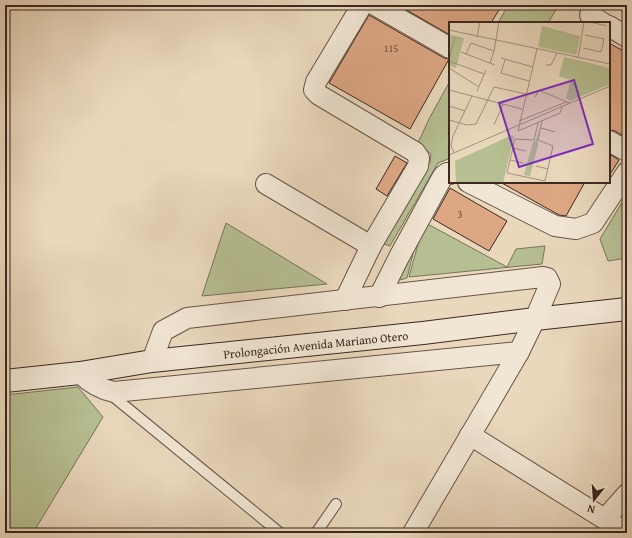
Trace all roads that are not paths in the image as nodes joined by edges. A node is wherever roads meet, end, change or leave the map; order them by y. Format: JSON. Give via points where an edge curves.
{"nodes":[{"id":1,"x":362,"y":5,"type":"edge"},
{"id":2,"x":375,"y":5,"type":"edge"},
{"id":3,"x":610,"y":27,"type":"edge"},
{"id":4,"x":627,"y":37,"type":"edge"},
{"id":5,"x":449,"y":47,"type":"edge"},
{"id":6,"x":610,"y":142,"type":"edge"},
{"id":7,"x":627,"y":151,"type":"edge"},
{"id":8,"x":627,"y":172,"type":"edge"},
{"id":9,"x":449,"y":174,"type":"edge"},
{"id":10,"x":470,"y":183,"type":"edge"},
{"id":11,"x":266,"y":184,"type":"dead end"},
{"id":12,"x":371,"y":246,"type":"junction"},
{"id":13,"x":379,"y":296,"type":"junction"},
{"id":14,"x":345,"y":300,"type":"junction"},
{"id":15,"x":627,"y":310,"type":"edge"},
{"id":16,"x":535,"y":319,"type":"junction"},
{"id":17,"x":519,"y":352,"type":"junction"},
{"id":18,"x":152,"y":361,"type":"junction"},
{"id":19,"x":80,"y":373,"type":"junction"},
{"id":20,"x":5,"y":381,"type":"edge"},
{"id":21,"x":105,"y":390,"type":"junction"},
{"id":22,"x":470,"y":435,"type":"junction"},
{"id":23,"x":627,"y":494,"type":"edge"},
{"id":24,"x":336,"y":504,"type":"dead end"},
{"id":25,"x":605,"y":520,"type":"junction"},
{"id":26,"x":280,"y":533,"type":"edge"},
{"id":27,"x":316,"y":533,"type":"edge"},
{"id":28,"x":413,"y":533,"type":"edge"},
{"id":29,"x":627,"y":533,"type":"edge"}],
"edges":[{"from":1,"to":12,"type":"street","via":[[316,82],[314,90],[415,152],[419,158],[418,166]]},
{"from":2,"to":5,"type":"street"},
{"from":3,"to":4,"type":"street"},
{"from":6,"to":7,"type":"street"},
{"from":8,"to":10,"type":"street","via":[[593,223],[576,229],[555,226]]},
{"from":9,"to":13,"type":"street","via":[[443,176]]},
{"from":11,"to":12,"type":"street"},
{"from":12,"to":14,"type":"street"},
{"from":13,"to":14,"type":"street"},
{"from":13,"to":16,"type":"street","via":[[543,277],[547,278],[550,284]]},
{"from":14,"to":18,"type":"street","via":[[187,318],[162,331]]},
{"from":15,"to":16,"type":"street","name":"Prolongación Avenida Mariano Otero"},
{"from":16,"to":17,"type":"street"},
{"from":16,"to":18,"type":"street","name":"Prolongación Avenida Mariano Otero"},
{"from":17,"to":21,"type":"street","via":[[114,392]]},
{"from":17,"to":22,"type":"street"},
{"from":18,"to":19,"type":"street","name":"Prolongación Avenida Mariano Otero"},
{"from":19,"to":20,"type":"street","name":"Prolongación Avenida Mariano Otero"},
{"from":19,"to":21,"type":"street"},
{"from":21,"to":26,"type":"lane"},
{"from":22,"to":25,"type":"street"},
{"from":22,"to":28,"type":"street"},
{"from":23,"to":25,"type":"street"},
{"from":24,"to":27,"type":"lane"},
{"from":25,"to":29,"type":"street"}]}
